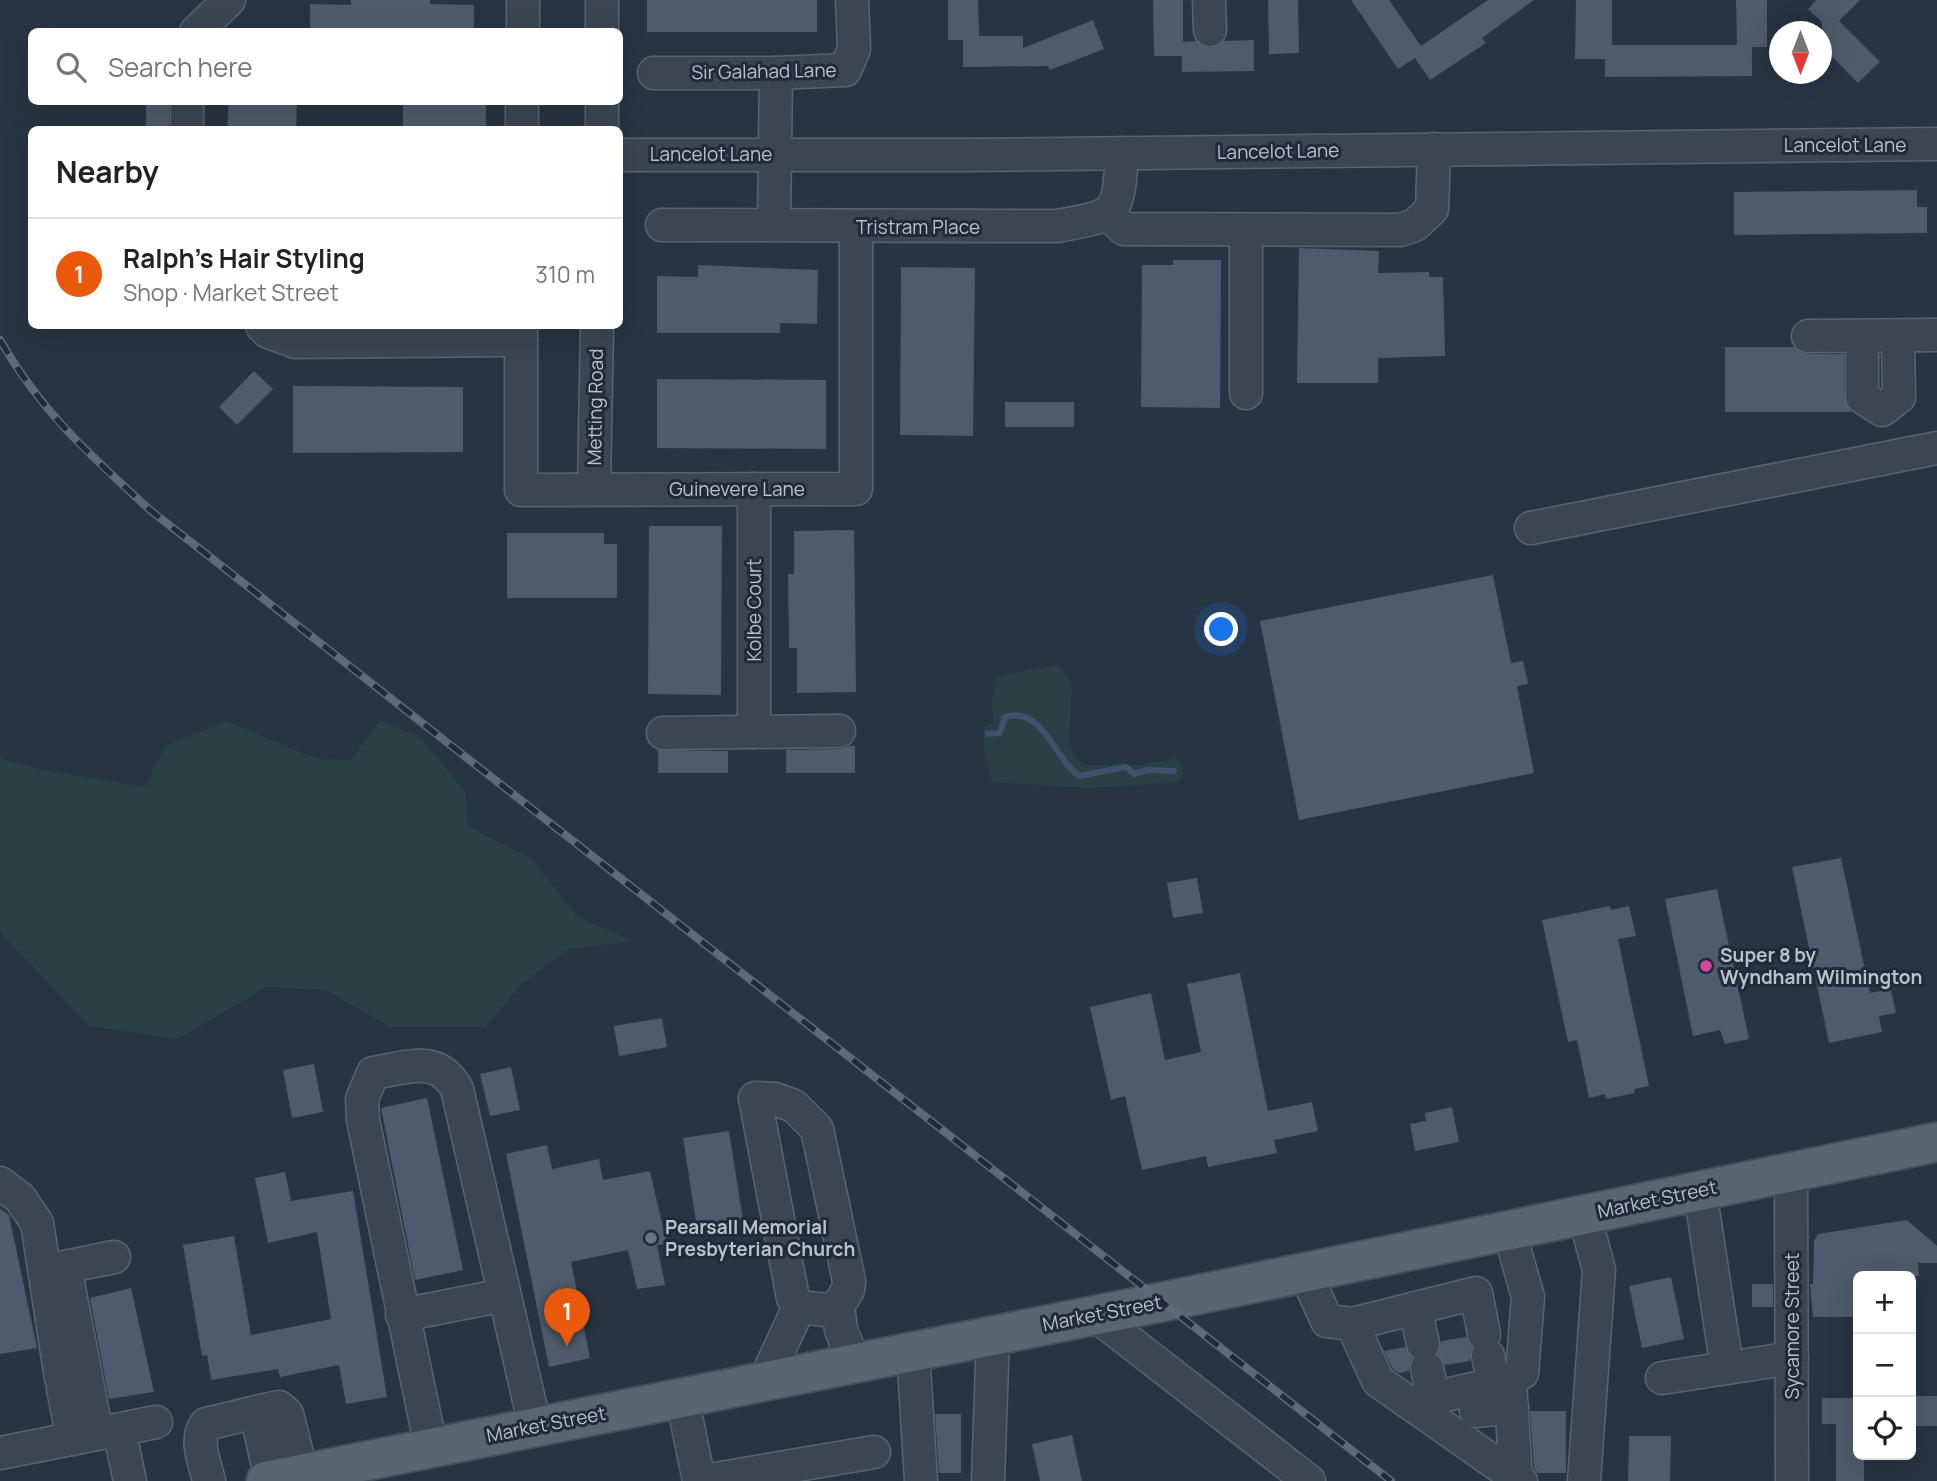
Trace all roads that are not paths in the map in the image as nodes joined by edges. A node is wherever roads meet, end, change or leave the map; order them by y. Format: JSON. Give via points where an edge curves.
{"nodes":[{"id":1,"x":229,"y":0,"type":"edge"},
{"id":2,"x":523,"y":0,"type":"edge"},
{"id":3,"x":603,"y":0,"type":"edge"},
{"id":4,"x":852,"y":0,"type":"edge"},
{"id":5,"x":201,"y":28,"type":"edge"},
{"id":6,"x":523,"y":28,"type":"edge"},
{"id":7,"x":602,"y":28,"type":"edge"},
{"id":8,"x":654,"y":73,"type":"dead end"},
{"id":9,"x":776,"y":74,"type":"junction"},
{"id":10,"x":187,"y":105,"type":"edge"},
{"id":11,"x":522,"y":105,"type":"edge"},
{"id":12,"x":602,"y":105,"type":"edge"},
{"id":13,"x":187,"y":126,"type":"edge"},
{"id":14,"x":522,"y":126,"type":"edge"},
{"id":15,"x":602,"y":126,"type":"edge"},
{"id":16,"x":1937,"y":144,"type":"edge"},
{"id":17,"x":1434,"y":149,"type":"junction"},
{"id":18,"x":1122,"y":153,"type":"junction"},
{"id":19,"x":775,"y":154,"type":"junction"},
{"id":20,"x":623,"y":155,"type":"edge"},
{"id":21,"x":1108,"y":214,"type":"junction"},
{"id":22,"x":774,"y":224,"type":"junction"},
{"id":23,"x":662,"y":225,"type":"dead end"},
{"id":24,"x":856,"y":227,"type":"junction"},
{"id":25,"x":1246,"y":230,"type":"junction"},
{"id":26,"x":265,"y":329,"type":"edge"},
{"id":27,"x":597,"y":329,"type":"edge"},
{"id":28,"x":521,"y":333,"type":"edge"},
{"id":29,"x":1861,"y":335,"type":"junction"},
{"id":30,"x":1898,"y":335,"type":"junction"},
{"id":31,"x":1937,"y":335,"type":"edge"},
{"id":32,"x":1808,"y":336,"type":"dead end"},
{"id":33,"x":1245,"y":393,"type":"dead end"},
{"id":34,"x":1937,"y":448,"type":"edge"},
{"id":35,"x":594,"y":489,"type":"junction"},
{"id":36,"x":754,"y":489,"type":"junction"},
{"id":37,"x":1531,"y":528,"type":"dead end"},
{"id":38,"x":839,"y":731,"type":"dead end"},
{"id":39,"x":754,"y":732,"type":"junction"},
{"id":40,"x":663,"y":733,"type":"dead end"},
{"id":41,"x":1937,"y":1142,"type":"edge"},
{"id":42,"x":1791,"y":1172,"type":"junction"},
{"id":43,"x":0,"y":1183,"type":"edge"},
{"id":44,"x":1700,"y":1191,"type":"junction"},
{"id":45,"x":1584,"y":1214,"type":"junction"},
{"id":46,"x":1509,"y":1230,"type":"junction"},
{"id":47,"x":114,"y":1257,"type":"dead end"},
{"id":48,"x":55,"y":1270,"type":"junction"},
{"id":49,"x":1305,"y":1272,"type":"junction"},
{"id":50,"x":1524,"y":1284,"type":"junction"},
{"id":51,"x":1476,"y":1293,"type":"junction"},
{"id":52,"x":504,"y":1295,"type":"junction"},
{"id":53,"x":838,"y":1306,"type":"junction"},
{"id":54,"x":799,"y":1307,"type":"junction"},
{"id":55,"x":1415,"y":1308,"type":"junction"},
{"id":56,"x":1094,"y":1314,"type":"junction"},
{"id":57,"x":402,"y":1315,"type":"junction"},
{"id":58,"x":1352,"y":1324,"type":"junction"},
{"id":59,"x":993,"y":1334,"type":"junction"},
{"id":60,"x":913,"y":1350,"type":"junction"},
{"id":61,"x":1793,"y":1358,"type":"junction"},
{"id":62,"x":854,"y":1362,"type":"junction"},
{"id":63,"x":1727,"y":1368,"type":"junction"},
{"id":64,"x":1498,"y":1372,"type":"junction"},
{"id":65,"x":1662,"y":1378,"type":"dead end"},
{"id":66,"x":765,"y":1380,"type":"junction"},
{"id":67,"x":1436,"y":1394,"type":"junction"},
{"id":68,"x":682,"y":1396,"type":"junction"},
{"id":69,"x":156,"y":1422,"type":"dead end"},
{"id":70,"x":535,"y":1426,"type":"junction"},
{"id":71,"x":96,"y":1434,"type":"junction"},
{"id":72,"x":431,"y":1447,"type":"junction"},
{"id":73,"x":874,"y":1452,"type":"dead end"},
{"id":74,"x":0,"y":1453,"type":"edge"},
{"id":75,"x":279,"y":1478,"type":"edge"},
{"id":76,"x":1518,"y":1480,"type":"edge"},
{"id":77,"x":130,"y":1481,"type":"edge"},
{"id":78,"x":209,"y":1481,"type":"edge"},
{"id":79,"x":701,"y":1481,"type":"edge"},
{"id":80,"x":921,"y":1481,"type":"edge"},
{"id":81,"x":988,"y":1481,"type":"edge"},
{"id":82,"x":1309,"y":1481,"type":"edge"},
{"id":83,"x":1584,"y":1481,"type":"edge"},
{"id":84,"x":1792,"y":1481,"type":"edge"}],
"edges":[{"from":1,"to":5,"type":"street"},
{"from":2,"to":6,"type":"street"},
{"from":3,"to":7,"type":"street"},
{"from":4,"to":9,"type":"street","name":"Sir Galahad Lane","via":[[854,49],[845,70]]},
{"from":8,"to":9,"type":"street","name":"Sir Galahad Lane"},
{"from":9,"to":19,"type":"street"},
{"from":10,"to":13,"type":"street"},
{"from":11,"to":14,"type":"street"},
{"from":12,"to":15,"type":"street"},
{"from":16,"to":17,"type":"street","name":"Lancelot Lane"},
{"from":17,"to":18,"type":"street","name":"Lancelot Lane"},
{"from":17,"to":25,"type":"street","via":[[1435,199],[1432,209],[1415,225],[1400,230]]},
{"from":18,"to":19,"type":"street","name":"Lancelot Lane"},
{"from":18,"to":21,"type":"street","via":[[1119,200]]},
{"from":19,"to":20,"type":"street","name":"Lancelot Lane"},
{"from":19,"to":22,"type":"street"},
{"from":21,"to":24,"type":"street","name":"Tristram Place","via":[[1057,226]]},
{"from":21,"to":25,"type":"street","via":[[1124,229]]},
{"from":22,"to":23,"type":"street","name":"Tristram Place"},
{"from":22,"to":24,"type":"street","name":"Tristram Place"},
{"from":24,"to":36,"type":"street","name":"Guinevere Lane","via":[[856,489]]},
{"from":25,"to":33,"type":"street"},
{"from":26,"to":28,"type":"street","via":[[296,342]]},
{"from":27,"to":35,"type":"street","name":"Metting Road"},
{"from":28,"to":35,"type":"street","name":"Guinevere Lane","via":[[520,490]]},
{"from":29,"to":30,"type":"street"},
{"from":29,"to":30,"type":"street","via":[[1862,397],[1882,410],[1899,397]]},
{"from":29,"to":32,"type":"street"},
{"from":30,"to":31,"type":"street"},
{"from":34,"to":37,"type":"street"},
{"from":35,"to":36,"type":"street","name":"Guinevere Lane"},
{"from":36,"to":39,"type":"street","name":"Kolbe Court"},
{"from":38,"to":39,"type":"street"},
{"from":39,"to":40,"type":"street"},
{"from":41,"to":42,"type":"main road","name":"Market Street"},
{"from":42,"to":44,"type":"main road","name":"Market Street"},
{"from":42,"to":61,"type":"street","name":"Sycamore Street"},
{"from":43,"to":48,"type":"street","via":[[20,1198],[37,1223]]},
{"from":44,"to":45,"type":"main road","name":"Market Street"},
{"from":44,"to":63,"type":"street"},
{"from":45,"to":46,"type":"main road","name":"Market Street"},
{"from":45,"to":83,"type":"street","via":[[1599,1270]]},
{"from":46,"to":49,"type":"main road","name":"Market Street"},
{"from":46,"to":50,"type":"street"},
{"from":47,"to":48,"type":"street"},
{"from":48,"to":71,"type":"street"},
{"from":48,"to":71,"type":"street","via":[[62,1383]]},
{"from":49,"to":56,"type":"main road","name":"Market Street"},
{"from":49,"to":58,"type":"street","via":[[1327,1321]]},
{"from":50,"to":51,"type":"street"},
{"from":50,"to":64,"type":"street","via":[[1528,1297],[1522,1373]]},
{"from":51,"to":55,"type":"street"},
{"from":51,"to":64,"type":"street"},
{"from":52,"to":57,"type":"street"},
{"from":52,"to":57,"type":"street","via":[[457,1089],[448,1073],[430,1065],[373,1073],[362,1099],[363,1120]]},
{"from":52,"to":70,"type":"street"},
{"from":53,"to":54,"type":"street","via":[[826,1310]]},
{"from":53,"to":54,"type":"street","via":[[849,1281],[817,1129],[794,1106],[755,1098],[793,1298]]},
{"from":53,"to":62,"type":"street","via":[[841,1330]]},
{"from":54,"to":66,"type":"street"},
{"from":55,"to":58,"type":"street"},
{"from":55,"to":67,"type":"street"},
{"from":56,"to":59,"type":"main road","name":"Market Street"},
{"from":56,"to":82,"type":"street"},
{"from":57,"to":72,"type":"street"},
{"from":58,"to":67,"type":"street","via":[[1378,1381]]},
{"from":59,"to":60,"type":"main road","name":"Market Street"},
{"from":59,"to":81,"type":"street"},
{"from":60,"to":62,"type":"main road","name":"Market Street"},
{"from":60,"to":80,"type":"street"},
{"from":61,"to":63,"type":"street"},
{"from":61,"to":84,"type":"street","name":"Sycamore Street"},
{"from":62,"to":66,"type":"main road","name":"Market Street"},
{"from":63,"to":65,"type":"street"},
{"from":64,"to":67,"type":"street"},
{"from":64,"to":67,"type":"street"},
{"from":64,"to":76,"type":"street"},
{"from":66,"to":68,"type":"main road","name":"Market Street"},
{"from":67,"to":76,"type":"street"},
{"from":68,"to":70,"type":"main road","name":"Market Street"},
{"from":68,"to":79,"type":"street"},
{"from":69,"to":71,"type":"street"},
{"from":70,"to":72,"type":"main road","name":"Market Street"},
{"from":71,"to":74,"type":"street"},
{"from":71,"to":77,"type":"street"},
{"from":72,"to":75,"type":"main road","name":"Market Street"},
{"from":73,"to":79,"type":"street"},
{"from":75,"to":78,"type":"street","via":[[284,1410],[279,1408],[205,1424],[200,1440]]}]}
